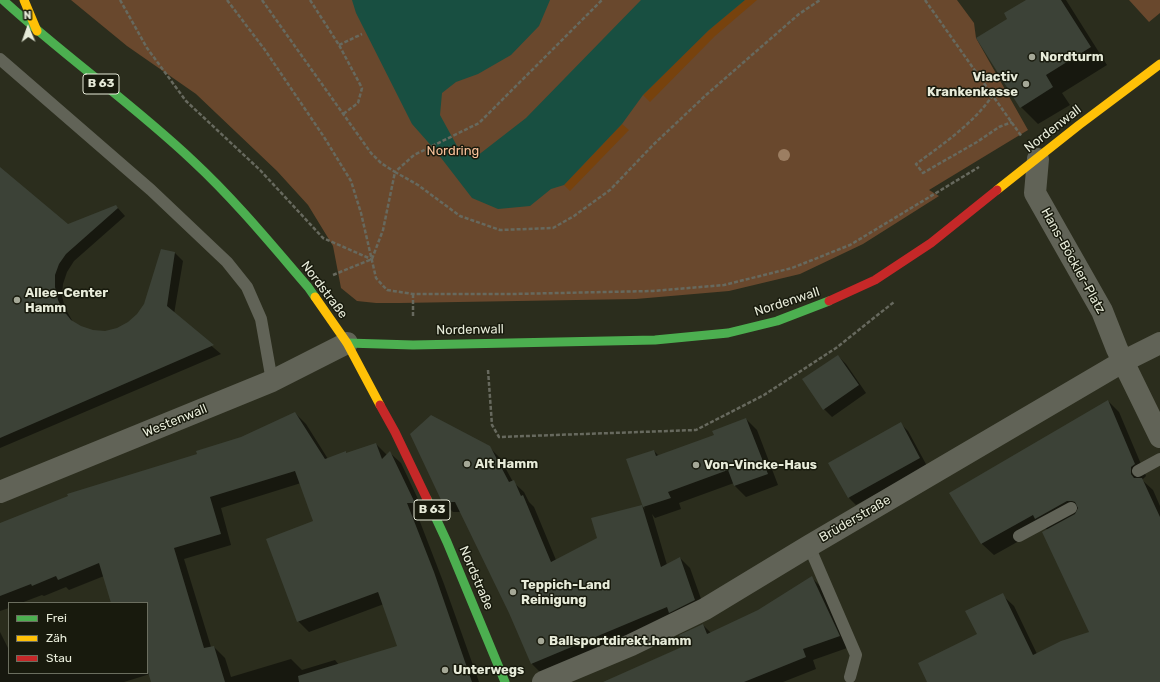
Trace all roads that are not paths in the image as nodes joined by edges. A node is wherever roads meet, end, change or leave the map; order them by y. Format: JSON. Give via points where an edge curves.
{"nodes":[{"id":1,"x":3,"y":0,"type":"edge"},
{"id":2,"x":24,"y":0,"type":"edge"},
{"id":3,"x":37,"y":31,"type":"junction"},
{"id":4,"x":0,"y":59,"type":"edge"},
{"id":5,"x":1160,"y":64,"type":"edge"},
{"id":6,"x":1038,"y":159,"type":"junction"},
{"id":7,"x":347,"y":343,"type":"junction"},
{"id":8,"x":1160,"y":343,"type":"edge"},
{"id":9,"x":1124,"y":361,"type":"junction"},
{"id":10,"x":272,"y":381,"type":"junction"},
{"id":11,"x":1160,"y":436,"type":"edge"},
{"id":12,"x":1160,"y":459,"type":"edge"},
{"id":13,"x":1138,"y":471,"type":"dead end"},
{"id":14,"x":0,"y":492,"type":"edge"},
{"id":15,"x":1071,"y":508,"type":"dead end"},
{"id":16,"x":1019,"y":536,"type":"dead end"},
{"id":17,"x":809,"y":546,"type":"junction"},
{"id":18,"x":850,"y":677,"type":"dead end"},
{"id":19,"x":505,"y":682,"type":"edge"},
{"id":20,"x":543,"y":682,"type":"edge"}],
"edges":[{"from":1,"to":3,"type":"main road","name":"Nordstraße","number":"B 63"},
{"from":2,"to":3,"type":"main road"},
{"from":3,"to":7,"type":"main road","name":"Nordstraße","number":"B 63","via":[[194,162],[251,221],[308,287]]},
{"from":4,"to":10,"type":"lane","via":[[151,190],[226,262],[247,287],[261,319]]},
{"from":5,"to":6,"type":"main road","name":"Nordenwall"},
{"from":6,"to":7,"type":"main road","name":"Nordenwall","via":[[931,243],[875,280],[828,302],[777,321],[728,332],[655,340],[406,345]]},
{"from":6,"to":9,"type":"street","name":"Hans-Böckler-Platz","via":[[1035,192],[1102,311]]},
{"from":7,"to":10,"type":"street","name":"Westenwall"},
{"from":7,"to":19,"type":"main road","name":"Nordstraße","number":"B 63","via":[[395,432],[440,528]]},
{"from":8,"to":9,"type":"street","name":"Brüderstraße"},
{"from":9,"to":11,"type":"street","name":"Hans-Böckler-Platz"},
{"from":9,"to":17,"type":"street","name":"Brüderstraße"},
{"from":10,"to":14,"type":"street","name":"Westenwall"},
{"from":12,"to":13,"type":"lane"},
{"from":15,"to":16,"type":"lane"},
{"from":17,"to":18,"type":"lane","via":[[856,655]]},
{"from":17,"to":20,"type":"street","name":"Brüderstraße","via":[[705,609],[631,645]]}]}
